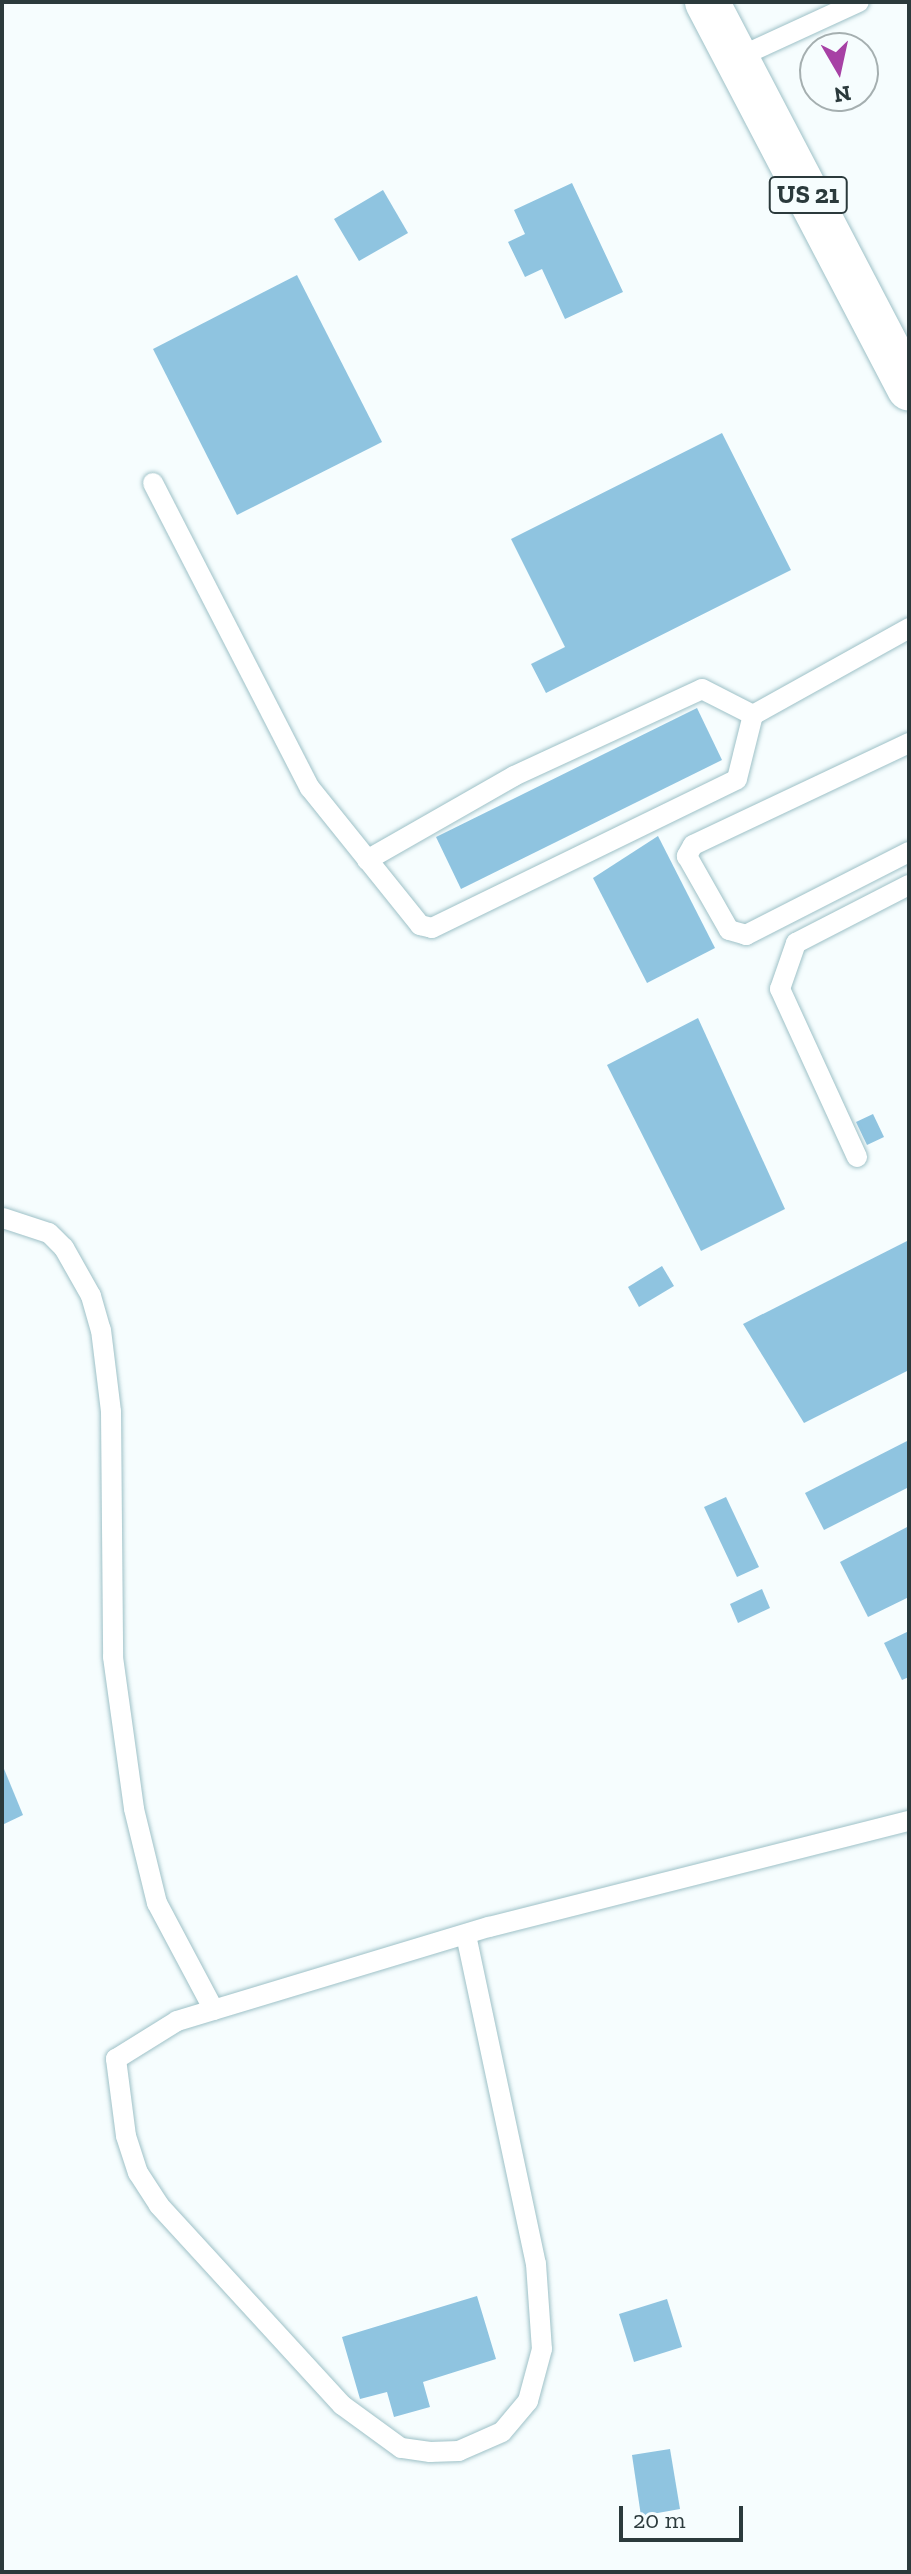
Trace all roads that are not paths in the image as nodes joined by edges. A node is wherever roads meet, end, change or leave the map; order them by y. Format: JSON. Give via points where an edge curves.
{"nodes":[{"id":1,"x":707,"y":2,"type":"edge"},
{"id":2,"x":859,"y":2,"type":"edge"},
{"id":3,"x":737,"y":58,"type":"junction"},
{"id":4,"x":909,"y":388,"type":"edge"},
{"id":5,"x":153,"y":483,"type":"dead end"},
{"id":6,"x":909,"y":628,"type":"edge"},
{"id":7,"x":753,"y":715,"type":"junction"},
{"id":8,"x":909,"y":743,"type":"edge"},
{"id":9,"x":909,"y":852,"type":"edge"},
{"id":10,"x":367,"y":860,"type":"junction"},
{"id":11,"x":909,"y":885,"type":"edge"},
{"id":12,"x":857,"y":1157,"type":"dead end"},
{"id":13,"x":3,"y":1218,"type":"edge"},
{"id":14,"x":909,"y":1821,"type":"edge"},
{"id":15,"x":466,"y":1935,"type":"junction"},
{"id":16,"x":214,"y":2010,"type":"junction"}],
"edges":[{"from":1,"to":3,"type":"main road","number":"US 21"},
{"from":2,"to":3,"type":"lane"},
{"from":3,"to":4,"type":"main road","number":"US 21"},
{"from":5,"to":10,"type":"lane","via":[[310,788]]},
{"from":6,"to":7,"type":"lane"},
{"from":7,"to":10,"type":"lane","via":[[702,689],[514,776]]},
{"from":7,"to":10,"type":"lane","via":[[737,779],[443,927],[420,925]]},
{"from":8,"to":9,"type":"lane","via":[[693,845],[687,856],[729,930],[746,935]]},
{"from":11,"to":12,"type":"lane","via":[[796,943],[780,989]]},
{"from":13,"to":16,"type":"lane","via":[[49,1233],[64,1248],[98,1318],[111,1412],[113,1657],[134,1809],[157,1903]]},
{"from":14,"to":15,"type":"lane"},
{"from":15,"to":16,"type":"lane"},
{"from":15,"to":16,"type":"lane","via":[[536,2264],[542,2349],[539,2375],[518,2416],[482,2444],[459,2451],[401,2448],[342,2405],[191,2245],[138,2173],[126,2136],[116,2059],[177,2021]]}]}
